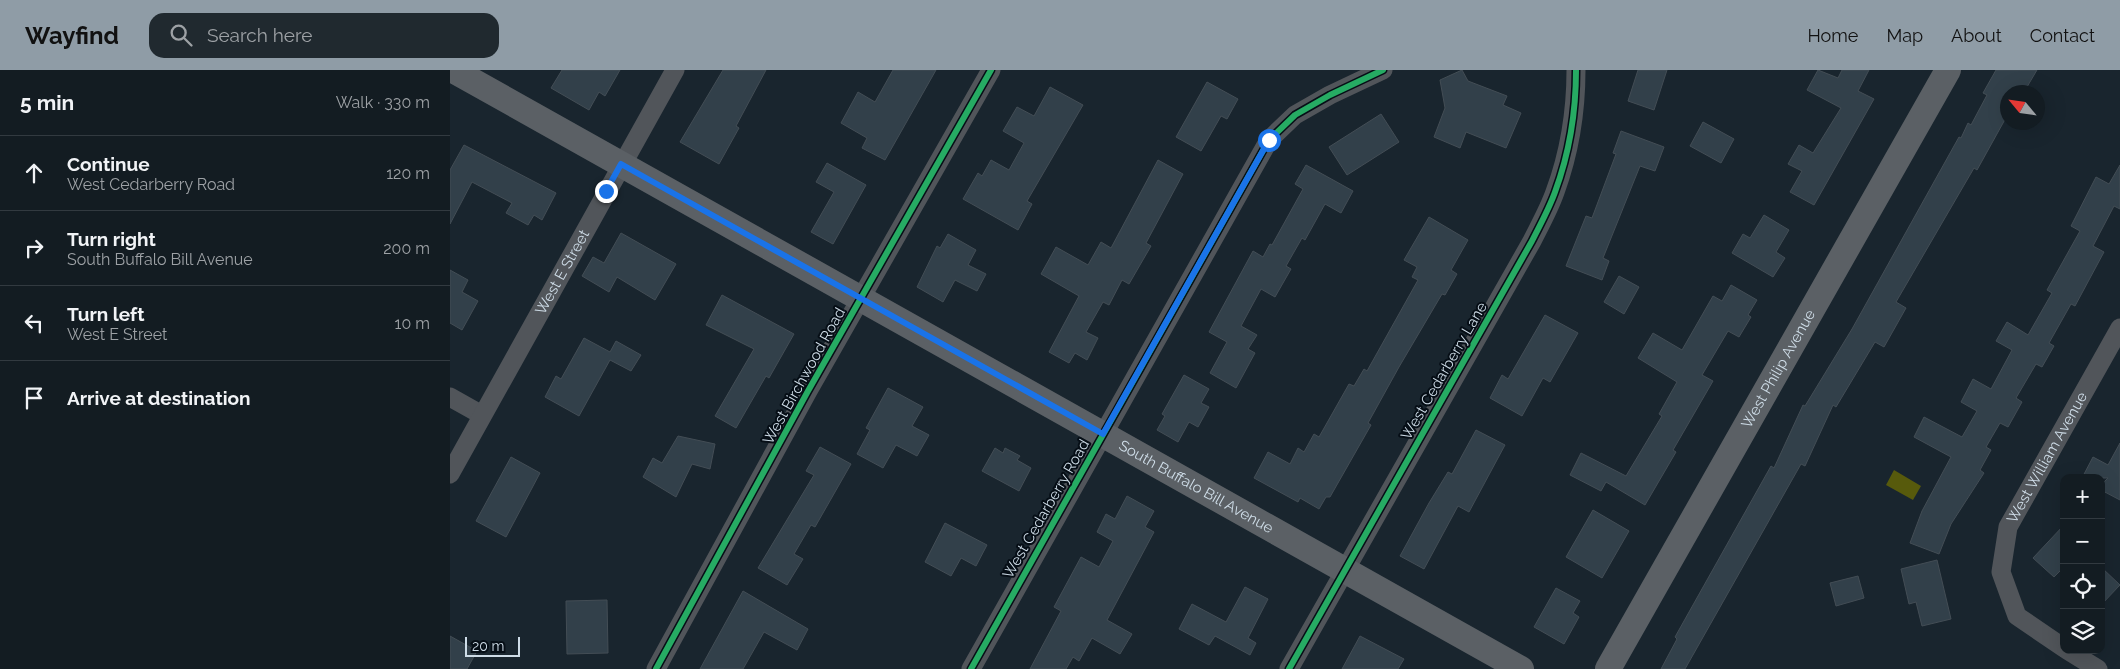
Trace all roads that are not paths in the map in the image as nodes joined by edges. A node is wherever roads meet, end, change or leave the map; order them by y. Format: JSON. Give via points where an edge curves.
{"nodes":[{"id":1,"x":453,"y":70,"type":"edge"},
{"id":2,"x":675,"y":70,"type":"edge"},
{"id":3,"x":991,"y":70,"type":"edge"},
{"id":4,"x":1383,"y":70,"type":"edge"},
{"id":5,"x":1576,"y":70,"type":"edge"},
{"id":6,"x":1948,"y":70,"type":"edge"},
{"id":7,"x":621,"y":164,"type":"junction"},
{"id":8,"x":861,"y":298,"type":"junction"},
{"id":9,"x":2120,"y":328,"type":"edge"},
{"id":10,"x":450,"y":397,"type":"edge"},
{"id":11,"x":482,"y":415,"type":"junction"},
{"id":12,"x":1103,"y":434,"type":"junction"},
{"id":13,"x":450,"y":474,"type":"edge"},
{"id":14,"x":1344,"y":570,"type":"junction"},
{"id":15,"x":2060,"y":646,"type":"edge"},
{"id":16,"x":2073,"y":654,"type":"edge"},
{"id":17,"x":656,"y":669,"type":"edge"},
{"id":18,"x":971,"y":669,"type":"edge"},
{"id":19,"x":1289,"y":669,"type":"edge"},
{"id":20,"x":1521,"y":669,"type":"edge"},
{"id":21,"x":1608,"y":669,"type":"edge"},
{"id":22,"x":2098,"y":669,"type":"edge"}],
"edges":[{"from":1,"to":7,"type":"main road","name":"South Buffalo Bill Avenue"},
{"from":2,"to":7,"type":"street","name":"West E Street"},
{"from":3,"to":8,"type":"street","name":"West Birchwood Road"},
{"from":4,"to":12,"type":"street","name":"West Cedarberry Road","via":[[1295,115],[1269,140]]},
{"from":5,"to":14,"type":"street","name":"West Cedarberry Lane","via":[[1576,100],[1556,192],[1532,241]]},
{"from":6,"to":21,"type":"main road","name":"West Philip Avenue"},
{"from":7,"to":8,"type":"main road","name":"South Buffalo Bill Avenue"},
{"from":7,"to":11,"type":"street","name":"West E Street"},
{"from":8,"to":12,"type":"main road","name":"South Buffalo Bill Avenue"},
{"from":8,"to":17,"type":"street","name":"West Birchwood Road"},
{"from":9,"to":15,"type":"street","name":"West William Avenue","via":[[2008,527],[2001,572],[2017,616]]},
{"from":10,"to":11,"type":"street"},
{"from":11,"to":13,"type":"street","name":"West E Street"},
{"from":12,"to":14,"type":"main road","name":"South Buffalo Bill Avenue"},
{"from":12,"to":18,"type":"street","name":"West Cedarberry Road"},
{"from":14,"to":19,"type":"street","name":"West Cedarberry Lane"},
{"from":14,"to":20,"type":"main road","name":"South Buffalo Bill Avenue"},
{"from":16,"to":22,"type":"street","name":"West William Avenue"}]}
